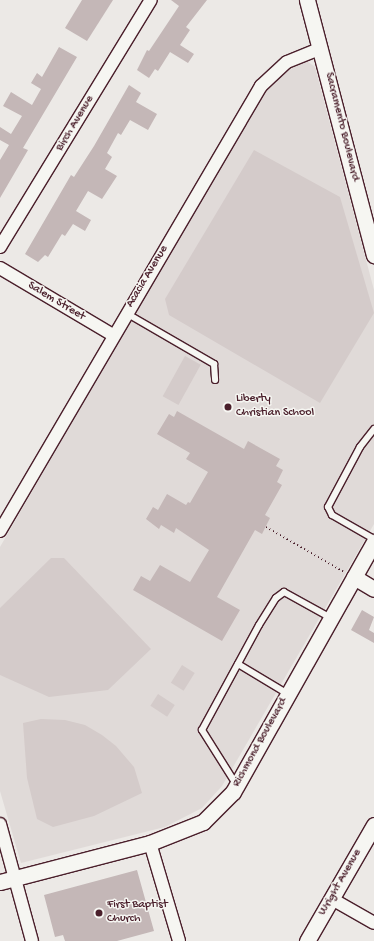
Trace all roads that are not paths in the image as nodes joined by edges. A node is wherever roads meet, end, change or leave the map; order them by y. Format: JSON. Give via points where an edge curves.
{"nodes":[{"id":1,"x":151,"y":0,"type":"edge"},
{"id":2,"x":307,"y":0,"type":"edge"},
{"id":3,"x":321,"y":48,"type":"junction"},
{"id":4,"x":0,"y":247,"type":"edge"},
{"id":5,"x":374,"y":254,"type":"edge"},
{"id":6,"x":0,"y":268,"type":"edge"},
{"id":7,"x":126,"y":313,"type":"junction"},
{"id":8,"x":113,"y":335,"type":"junction"},
{"id":9,"x":215,"y":380,"type":"dead end"},
{"id":10,"x":374,"y":430,"type":"edge"},
{"id":11,"x":0,"y":531,"type":"edge"},
{"id":12,"x":374,"y":539,"type":"edge"},
{"id":13,"x":374,"y":542,"type":"edge"},
{"id":14,"x":354,"y":577,"type":"junction"},
{"id":15,"x":374,"y":589,"type":"edge"},
{"id":16,"x":331,"y":618,"type":"junction"},
{"id":17,"x":238,"y":664,"type":"junction"},
{"id":18,"x":288,"y":694,"type":"junction"},
{"id":19,"x":237,"y":786,"type":"junction"},
{"id":20,"x":0,"y":824,"type":"edge"},
{"id":21,"x":374,"y":826,"type":"edge"},
{"id":22,"x":150,"y":843,"type":"junction"},
{"id":23,"x":14,"y":878,"type":"junction"},
{"id":24,"x":0,"y":882,"type":"edge"},
{"id":25,"x":332,"y":899,"type":"junction"},
{"id":26,"x":374,"y":923,"type":"edge"},
{"id":27,"x":32,"y":941,"type":"edge"},
{"id":28,"x":180,"y":941,"type":"edge"},
{"id":29,"x":307,"y":941,"type":"edge"}],
"edges":[{"from":1,"to":4,"type":"street","name":"Birch Avenue"},
{"from":2,"to":3,"type":"street","name":"Sacramento Boulevard"},
{"from":3,"to":5,"type":"street","name":"Sacramento Boulevard"},
{"from":3,"to":7,"type":"street","name":"Acacia Avenue","via":[[287,62],[261,86]]},
{"from":6,"to":8,"type":"street","name":"Salem Street"},
{"from":7,"to":8,"type":"street","name":"Acacia Avenue"},
{"from":7,"to":9,"type":"lane","via":[[214,364]]},
{"from":8,"to":11,"type":"street","name":"Acacia Avenue"},
{"from":10,"to":12,"type":"lane","via":[[360,447],[328,507],[332,515]]},
{"from":13,"to":14,"type":"street"},
{"from":14,"to":15,"type":"street"},
{"from":14,"to":16,"type":"street","name":"Richmond Boulevard"},
{"from":16,"to":17,"type":"lane","via":[[284,592],[276,598]]},
{"from":16,"to":18,"type":"street","name":"Richmond Boulevard"},
{"from":17,"to":18,"type":"lane"},
{"from":17,"to":19,"type":"lane","via":[[202,730]]},
{"from":18,"to":19,"type":"street","name":"Richmond Boulevard"},
{"from":19,"to":22,"type":"street","name":"Richmond Boulevard","via":[[202,822]]},
{"from":20,"to":23,"type":"street"},
{"from":21,"to":25,"type":"street","name":"Wright Avenue"},
{"from":22,"to":23,"type":"street","name":"Richmond Boulevard"},
{"from":22,"to":28,"type":"street"},
{"from":23,"to":24,"type":"street","name":"Richmond Boulevard"},
{"from":23,"to":27,"type":"street"},
{"from":25,"to":26,"type":"street"},
{"from":25,"to":29,"type":"street","name":"Wright Avenue"}]}
